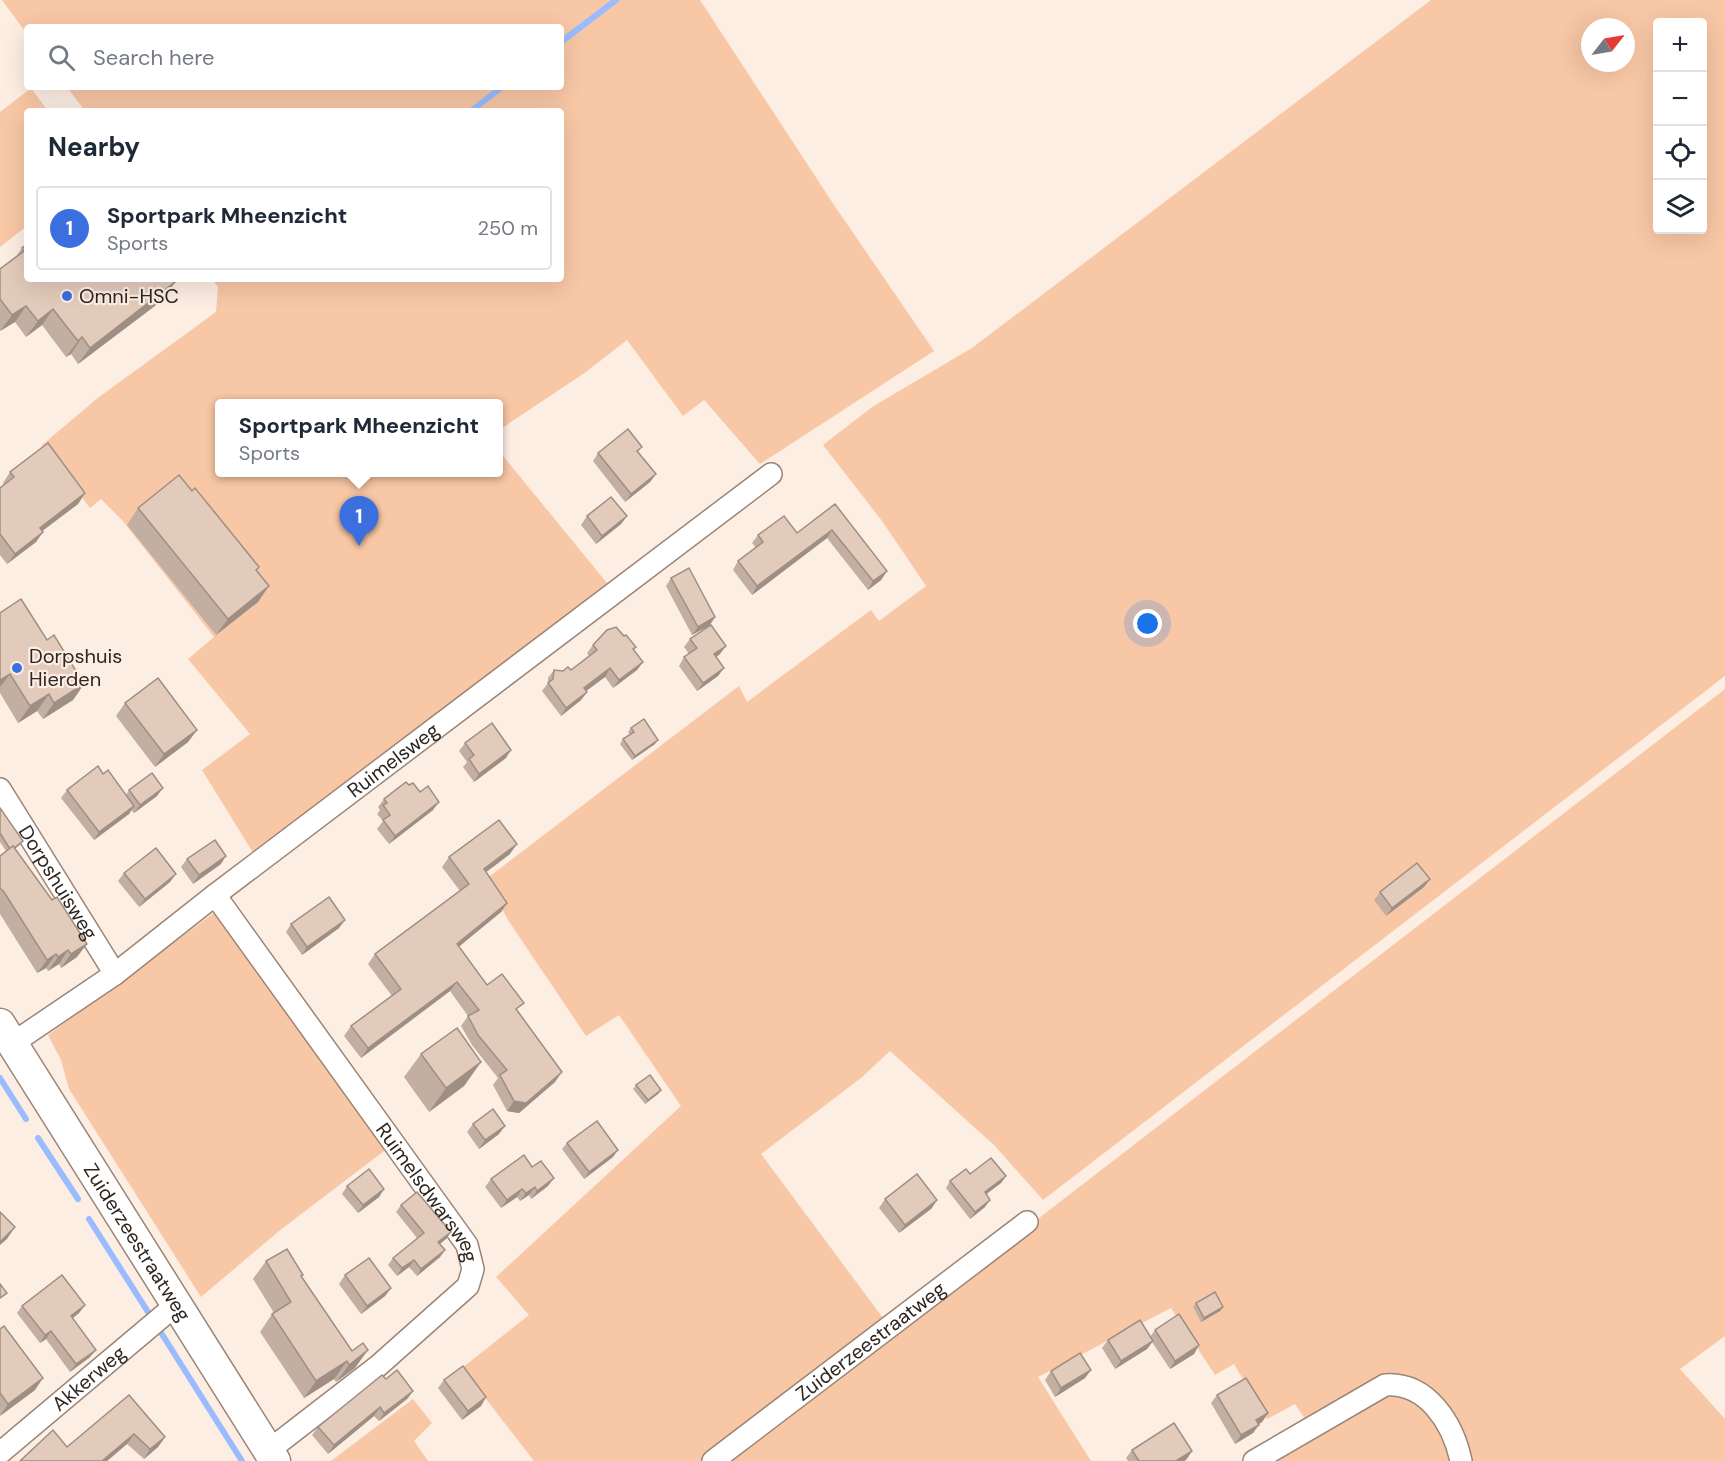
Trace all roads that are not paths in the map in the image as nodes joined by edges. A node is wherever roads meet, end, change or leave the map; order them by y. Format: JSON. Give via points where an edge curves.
{"nodes":[{"id":1,"x":771,"y":474,"type":"dead end"},
{"id":2,"x":0,"y":789,"type":"edge"},
{"id":3,"x":215,"y":895,"type":"junction"},
{"id":4,"x":116,"y":974,"type":"junction"},
{"id":5,"x":6,"y":1034,"type":"edge"},
{"id":6,"x":1028,"y":1222,"type":"dead end"},
{"id":7,"x":177,"y":1304,"type":"junction"},
{"id":8,"x":0,"y":1453,"type":"edge"},
{"id":9,"x":272,"y":1456,"type":"edge"},
{"id":10,"x":713,"y":1461,"type":"edge"},
{"id":11,"x":1254,"y":1461,"type":"edge"},
{"id":12,"x":1461,"y":1461,"type":"edge"}],
"edges":[{"from":1,"to":3,"type":"street","name":"Ruimelsweg"},
{"from":2,"to":4,"type":"street","name":"Dorpshuisweg"},
{"from":3,"to":4,"type":"street","name":"Ruimelsweg"},
{"from":3,"to":9,"type":"street","name":"Ruimelsdwarsweg","via":[[467,1245],[473,1269],[468,1286]]},
{"from":4,"to":5,"type":"street","name":"Ruimelsweg"},
{"from":5,"to":7,"type":"main road","name":"Zuiderzeestraatweg"},
{"from":6,"to":10,"type":"street","name":"Zuiderzeestraatweg"},
{"from":7,"to":8,"type":"street","name":"Akkerweg"},
{"from":7,"to":9,"type":"main road","name":"Zuiderzeestraatweg"},
{"from":11,"to":12,"type":"street","via":[[1385,1385],[1398,1384],[1418,1391],[1435,1407],[1451,1433]]}]}
